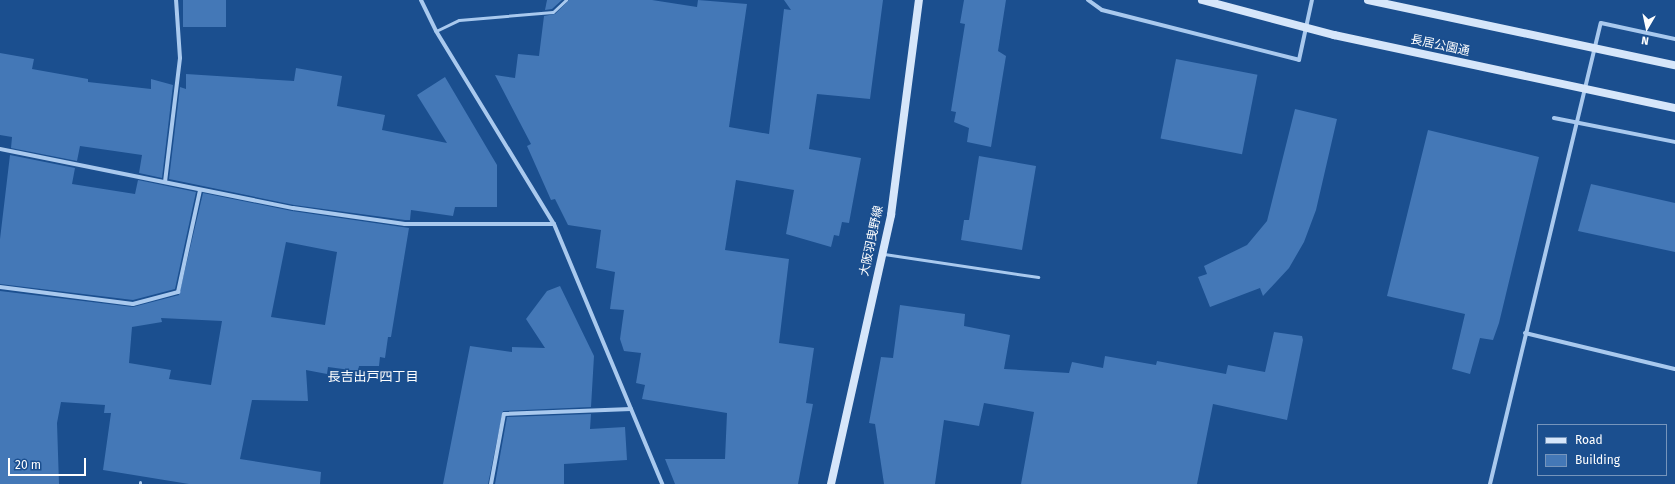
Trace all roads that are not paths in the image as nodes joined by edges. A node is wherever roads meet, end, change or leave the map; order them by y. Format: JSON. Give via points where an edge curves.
{"nodes":[{"id":1,"x":176,"y":0,"type":"edge"},
{"id":2,"x":422,"y":0,"type":"edge"},
{"id":3,"x":566,"y":0,"type":"edge"},
{"id":4,"x":919,"y":0,"type":"edge"},
{"id":5,"x":1088,"y":0,"type":"edge"},
{"id":6,"x":1202,"y":0,"type":"edge"},
{"id":7,"x":1312,"y":0,"type":"edge"},
{"id":8,"x":1368,"y":0,"type":"edge"},
{"id":9,"x":436,"y":31,"type":"junction"},
{"id":10,"x":1675,"y":39,"type":"edge"},
{"id":11,"x":1675,"y":65,"type":"edge"},
{"id":12,"x":1675,"y":108,"type":"edge"},
{"id":13,"x":1554,"y":118,"type":"dead end"},
{"id":14,"x":1579,"y":124,"type":"junction"},
{"id":15,"x":1675,"y":142,"type":"edge"},
{"id":16,"x":0,"y":149,"type":"edge"},
{"id":17,"x":165,"y":182,"type":"junction"},
{"id":18,"x":200,"y":190,"type":"junction"},
{"id":19,"x":554,"y":224,"type":"junction"},
{"id":20,"x":882,"y":254,"type":"junction"},
{"id":21,"x":1038,"y":277,"type":"dead end"},
{"id":22,"x":0,"y":287,"type":"edge"},
{"id":23,"x":1526,"y":333,"type":"junction"},
{"id":24,"x":1675,"y":369,"type":"edge"},
{"id":25,"x":631,"y":409,"type":"junction"},
{"id":26,"x":491,"y":484,"type":"edge"},
{"id":27,"x":662,"y":484,"type":"edge"},
{"id":28,"x":831,"y":484,"type":"edge"},
{"id":29,"x":1490,"y":484,"type":"edge"}],
"edges":[{"from":1,"to":17,"type":"street","via":[[180,58]]},
{"from":2,"to":9,"type":"street"},
{"from":3,"to":9,"type":"lane","via":[[553,12],[459,20]]},
{"from":4,"to":20,"type":"main road","name":"大阪羽曳野線","via":[[891,215]]},
{"from":5,"to":7,"type":"street","via":[[1102,10],[1300,60]]},
{"from":6,"to":12,"type":"main road","name":"長居公園通","bridge":true,"via":[[1334,35]]},
{"from":8,"to":11,"type":"main road","bridge":true},
{"from":9,"to":19,"type":"street"},
{"from":10,"to":14,"type":"street","via":[[1601,23]]},
{"from":13,"to":14,"type":"street"},
{"from":14,"to":15,"type":"street"},
{"from":14,"to":23,"type":"street"},
{"from":16,"to":17,"type":"street"},
{"from":17,"to":18,"type":"street"},
{"from":18,"to":19,"type":"street","via":[[293,208],[405,224]]},
{"from":18,"to":22,"type":"street","via":[[178,292],[133,304]]},
{"from":19,"to":25,"type":"street"},
{"from":20,"to":21,"type":"lane"},
{"from":20,"to":28,"type":"main road","name":"大阪羽曳野線"},
{"from":23,"to":24,"type":"street"},
{"from":23,"to":29,"type":"street"},
{"from":25,"to":26,"type":"street","via":[[504,414]]},
{"from":25,"to":27,"type":"street"}]}
